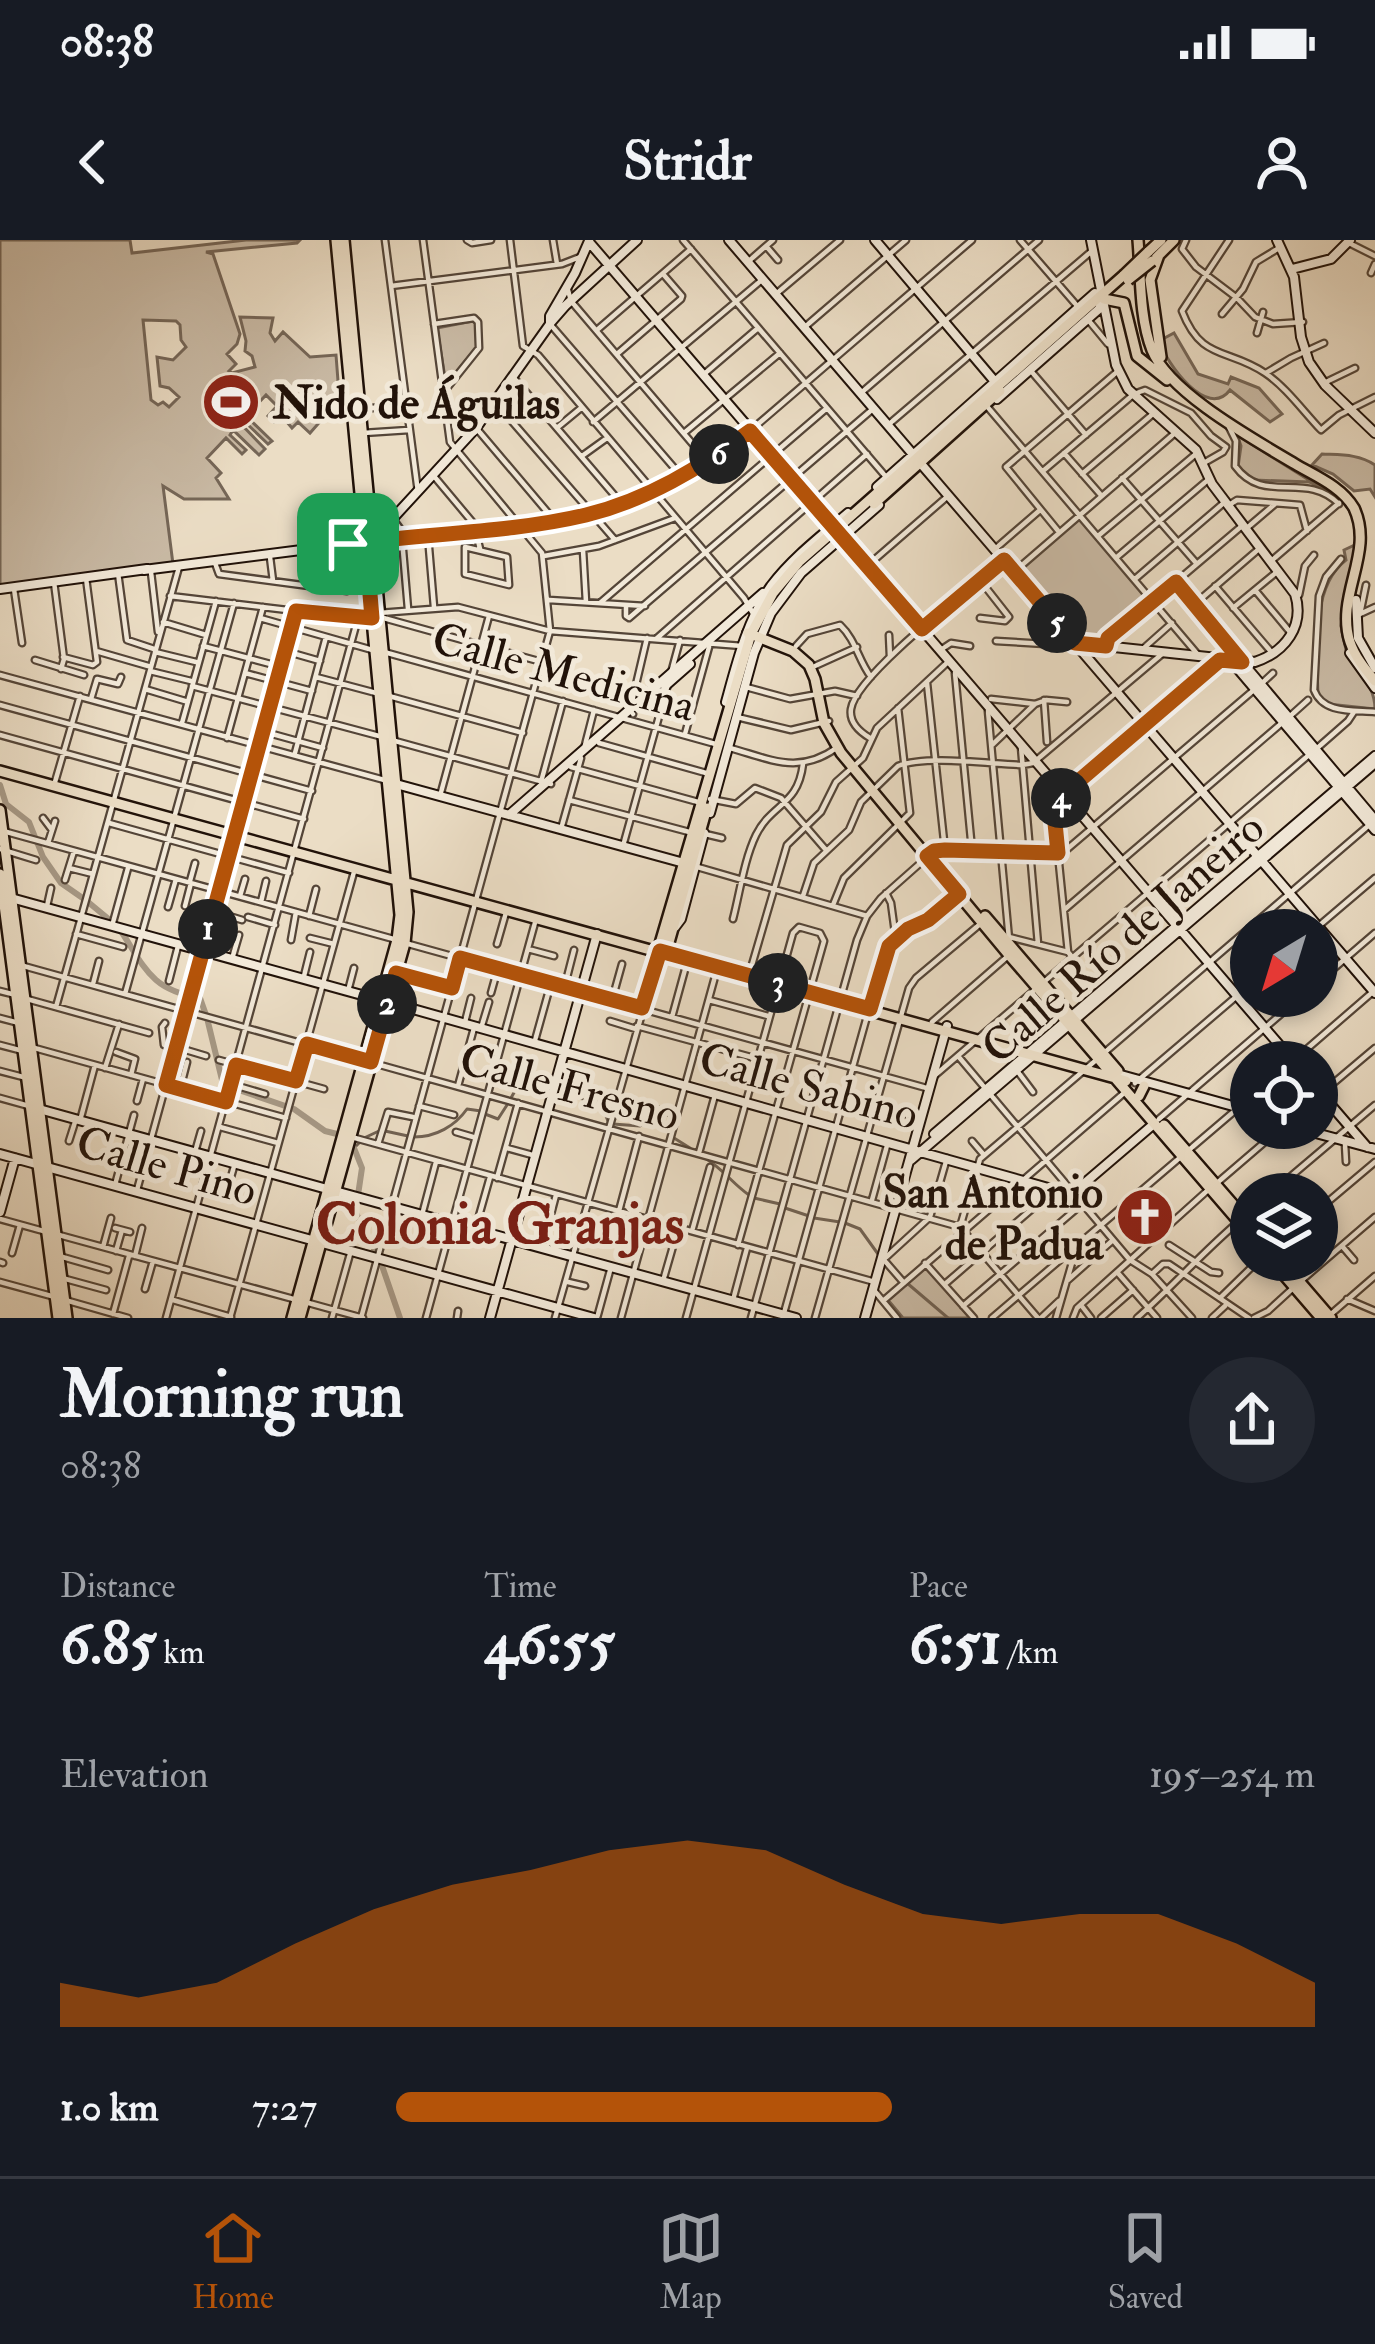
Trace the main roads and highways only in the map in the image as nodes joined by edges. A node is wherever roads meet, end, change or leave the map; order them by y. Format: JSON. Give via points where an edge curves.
{"nodes":[{"id":1,"x":340,"y":240,"type":"edge"},
{"id":2,"x":1140,"y":240,"type":"edge"},
{"id":3,"x":1161,"y":240,"type":"edge"},
{"id":4,"x":1180,"y":242,"type":"edge"},
{"id":5,"x":1153,"y":256,"type":"junction"},
{"id":6,"x":1102,"y":297,"type":"junction"},
{"id":7,"x":1161,"y":357,"type":"junction"},
{"id":8,"x":1182,"y":389,"type":"junction"},
{"id":9,"x":986,"y":404,"type":"junction"},
{"id":10,"x":918,"y":460,"type":"junction"},
{"id":11,"x":367,"y":521,"type":"junction"},
{"id":12,"x":390,"y":521,"type":"road end"},
{"id":13,"x":837,"y":532,"type":"junction"},
{"id":14,"x":388,"y":539,"type":"road end"},
{"id":15,"x":1367,"y":544,"type":"junction"},
{"id":16,"x":370,"y":559,"type":"junction"},
{"id":17,"x":757,"y":629,"type":"junction"},
{"id":18,"x":1375,"y":674,"type":"edge"},
{"id":19,"x":821,"y":693,"type":"junction"},
{"id":20,"x":722,"y":745,"type":"junction"},
{"id":21,"x":1,"y":770,"type":"edge"},
{"id":22,"x":113,"y":801,"type":"junction"},
{"id":23,"x":0,"y":810,"type":"edge"},
{"id":24,"x":3,"y":831,"type":"edge"},
{"id":25,"x":3,"y":850,"type":"edge"},
{"id":26,"x":296,"y":850,"type":"junction"},
{"id":27,"x":399,"y":859,"type":"junction"},
{"id":28,"x":690,"y":865,"type":"junction"},
{"id":29,"x":0,"y":874,"type":"edge"},
{"id":30,"x":395,"y":877,"type":"junction"},
{"id":31,"x":421,"y":883,"type":"junction"},
{"id":32,"x":403,"y":895,"type":"junction"},
{"id":33,"x":477,"y":898,"type":"junction"},
{"id":34,"x":401,"y":941,"type":"junction"},
{"id":35,"x":666,"y":943,"type":"junction"},
{"id":36,"x":11,"y":964,"type":"edge"},
{"id":37,"x":20,"y":997,"type":"junction"},
{"id":38,"x":384,"y":1001,"type":"junction"},
{"id":39,"x":901,"y":1015,"type":"junction"},
{"id":40,"x":947,"y":1028,"type":"junction"},
{"id":41,"x":27,"y":1049,"type":"junction"},
{"id":42,"x":1129,"y":1082,"type":"junction"},
{"id":43,"x":35,"y":1107,"type":"junction"},
{"id":44,"x":1230,"y":1203,"type":"edge"},
{"id":45,"x":51,"y":1233,"type":"junction"},
{"id":46,"x":1294,"y":1281,"type":"edge"},
{"id":47,"x":1295,"y":1281,"type":"edge"},
{"id":48,"x":1297,"y":1284,"type":"junction"},
{"id":49,"x":60,"y":1299,"type":"junction"},
{"id":50,"x":1327,"y":1317,"type":"edge"},
{"id":51,"x":63,"y":1318,"type":"edge"},
{"id":52,"x":296,"y":1318,"type":"edge"}],
"edges":[{"from":1,"to":11,"type":"main road"},
{"from":1,"to":11,"type":"main road"},
{"from":2,"to":7,"type":"main road"},
{"from":2,"to":8,"type":"main road","via":[[1150,344]]},
{"from":3,"to":5,"type":"main road"},
{"from":4,"to":5,"type":"main road"},
{"from":5,"to":6,"type":"main road","bridge":true},
{"from":5,"to":7,"type":"main road"},
{"from":6,"to":8,"type":"main road","via":[[1125,304],[1139,358]]},
{"from":6,"to":9,"type":"main road"},
{"from":6,"to":9,"type":"main road","via":[[997,383]]},
{"from":7,"to":15,"type":"main road","via":[[1226,415],[1346,490],[1365,519]]},
{"from":8,"to":15,"type":"main road","via":[[1343,501]]},
{"from":9,"to":10,"type":"main road"},
{"from":9,"to":10,"type":"main road","via":[[942,432]]},
{"from":10,"to":13,"type":"main road"},
{"from":10,"to":13,"type":"main road"},
{"from":11,"to":12,"type":"main road"},
{"from":11,"to":16,"type":"main road"},
{"from":11,"to":16,"type":"main road","via":[[349,544]]},
{"from":13,"to":17,"type":"main road","via":[[790,579]]},
{"from":14,"to":16,"type":"main road"},
{"from":15,"to":18,"type":"main road","via":[[1353,622]]},
{"from":16,"to":27,"type":"main road"},
{"from":17,"to":19,"type":"main road","via":[[803,658]]},
{"from":17,"to":19,"type":"main road","via":[[796,646],[815,666]]},
{"from":17,"to":20,"type":"main road"},
{"from":19,"to":42,"type":"main road","via":[[839,747]]},
{"from":20,"to":28,"type":"main road"},
{"from":20,"to":28,"type":"main road"},
{"from":21,"to":22,"type":"main road"},
{"from":21,"to":22,"type":"main road"},
{"from":22,"to":26,"type":"main road"},
{"from":23,"to":24,"type":"main road"},
{"from":24,"to":25,"type":"main road"},
{"from":25,"to":36,"type":"main road"},
{"from":26,"to":30,"type":"main road"},
{"from":26,"to":30,"type":"main road"},
{"from":27,"to":30,"type":"main road"},
{"from":27,"to":30,"type":"main road","via":[[391,867]]},
{"from":27,"to":31,"type":"main road"},
{"from":28,"to":35,"type":"main road"},
{"from":29,"to":36,"type":"main road"},
{"from":30,"to":31,"type":"main road"},
{"from":30,"to":32,"type":"main road"},
{"from":31,"to":32,"type":"main road"},
{"from":31,"to":33,"type":"main road"},
{"from":32,"to":34,"type":"main road"},
{"from":33,"to":35,"type":"main road"},
{"from":33,"to":35,"type":"main road","via":[[597,934]]},
{"from":34,"to":38,"type":"main road"},
{"from":34,"to":38,"type":"main road"},
{"from":35,"to":39,"type":"main road","via":[[689,957]]},
{"from":36,"to":37,"type":"main road"},
{"from":37,"to":41,"type":"main road"},
{"from":37,"to":41,"type":"main road"},
{"from":38,"to":52,"type":"main road"},
{"from":39,"to":40,"type":"main road"},
{"from":39,"to":40,"type":"main road"},
{"from":40,"to":42,"type":"main road"},
{"from":41,"to":43,"type":"main road"},
{"from":41,"to":43,"type":"main road"},
{"from":42,"to":44,"type":"main road"},
{"from":43,"to":45,"type":"main road"},
{"from":45,"to":49,"type":"main road"},
{"from":45,"to":49,"type":"main road"},
{"from":46,"to":48,"type":"main road"},
{"from":47,"to":48,"type":"main road"},
{"from":48,"to":50,"type":"main road"},
{"from":49,"to":51,"type":"main road"}]}
